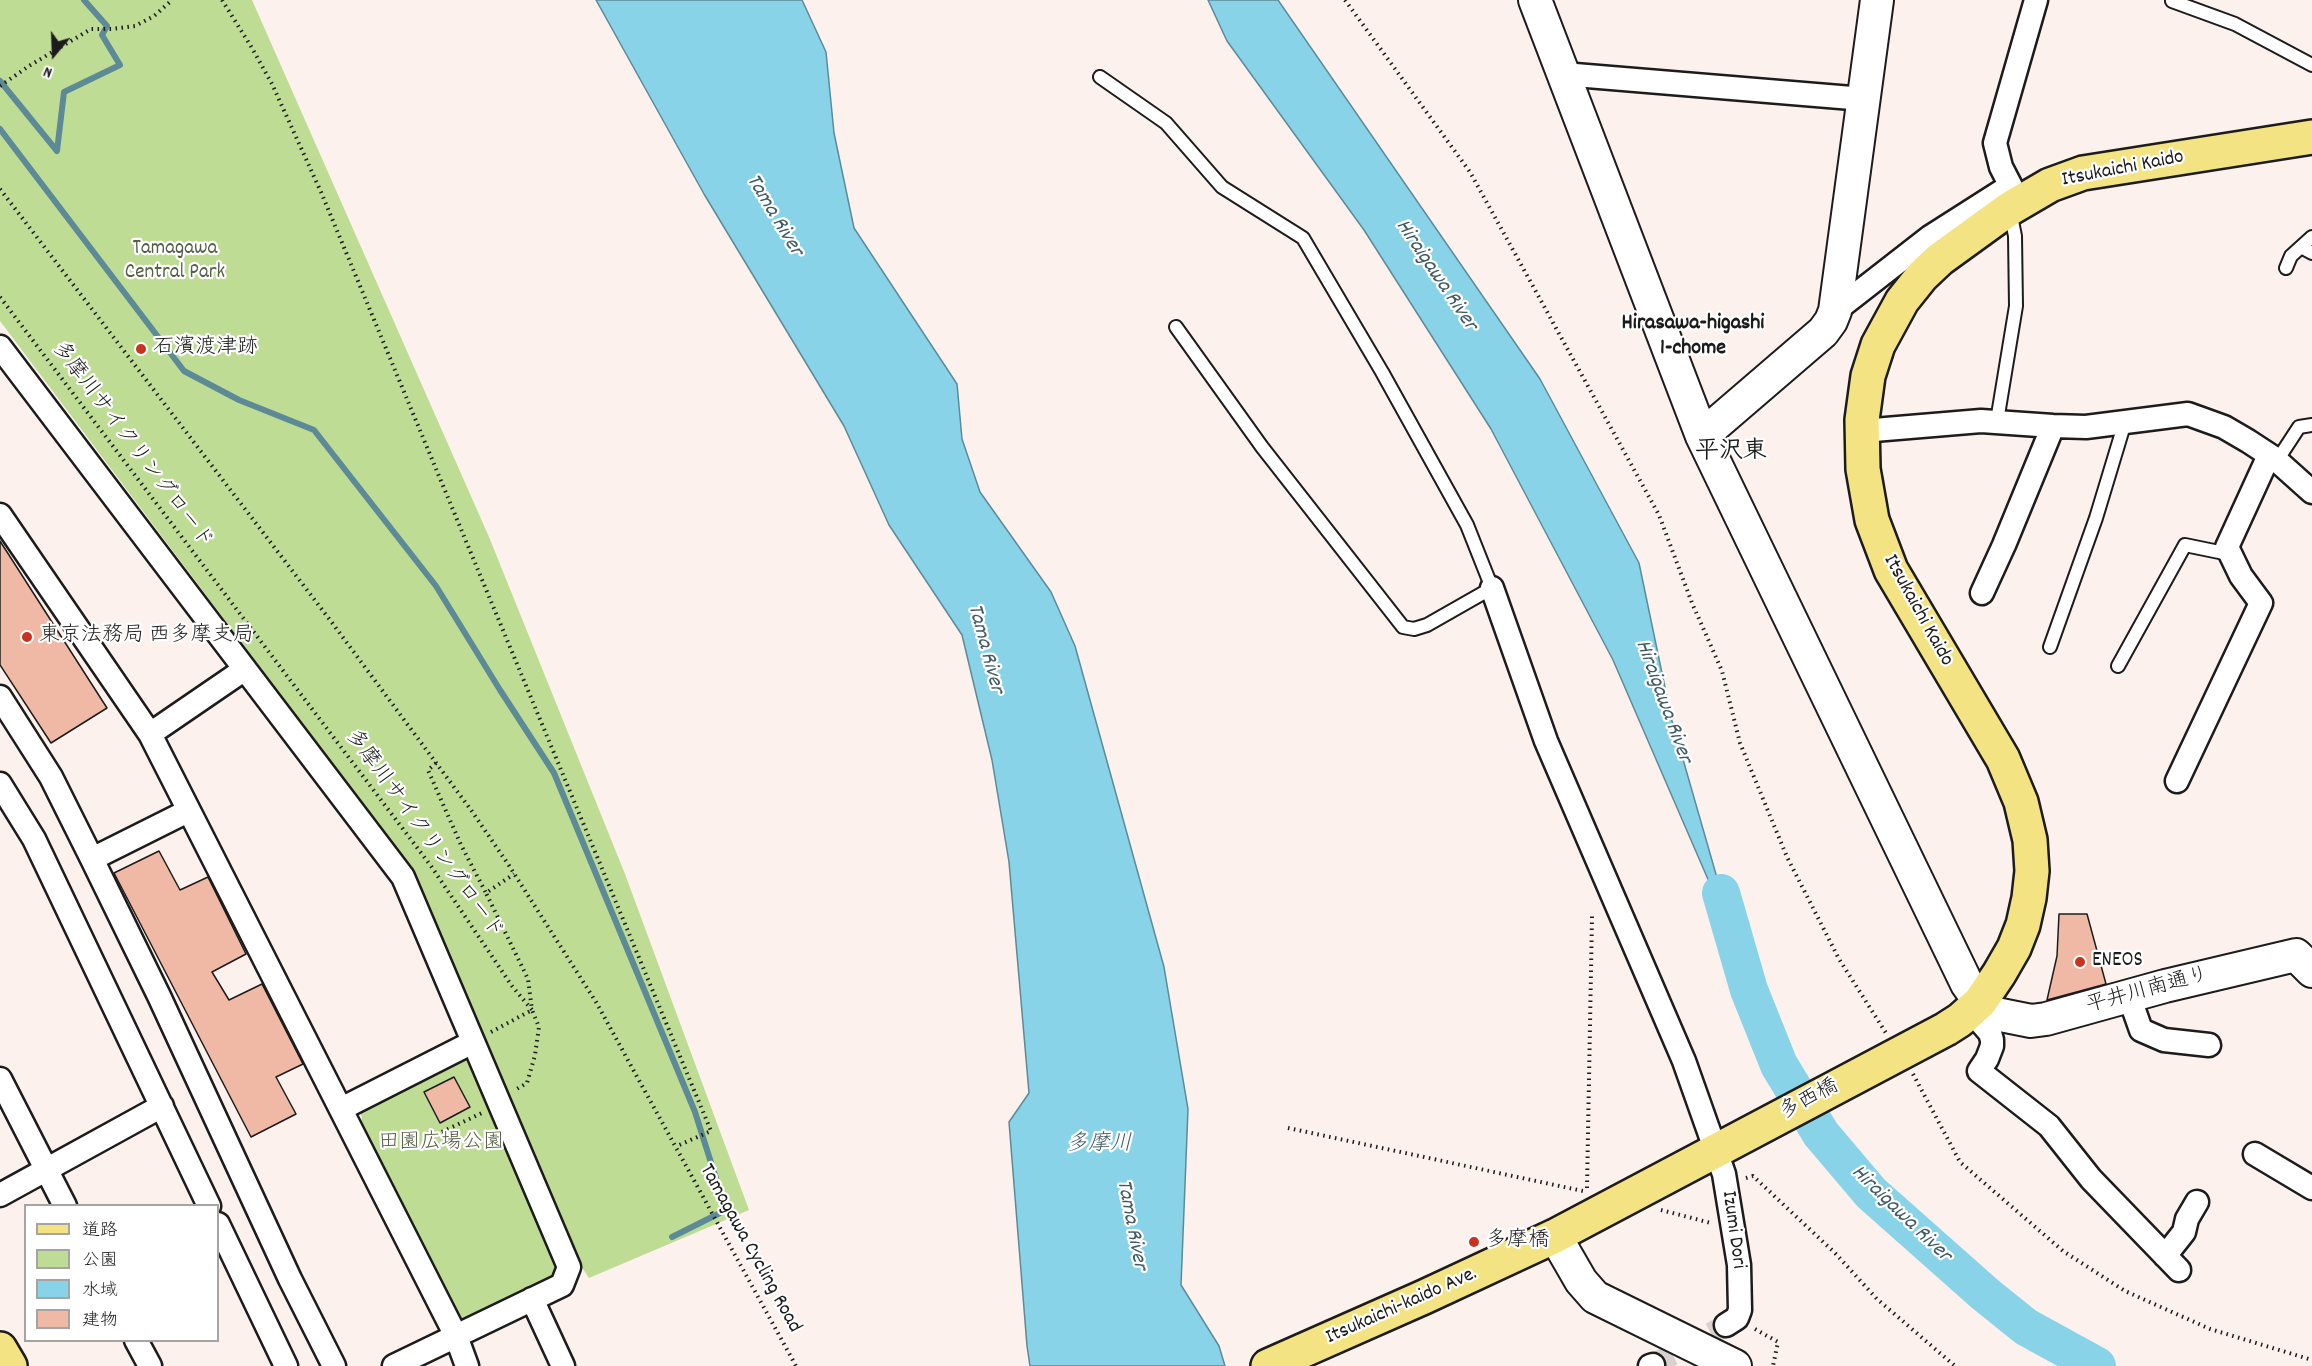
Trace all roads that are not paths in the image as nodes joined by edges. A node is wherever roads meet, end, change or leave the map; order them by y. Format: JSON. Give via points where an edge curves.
{"nodes":[{"id":1,"x":1535,"y":0,"type":"edge"},
{"id":2,"x":1877,"y":0,"type":"edge"},
{"id":3,"x":2036,"y":0,"type":"edge"},
{"id":4,"x":2172,"y":1,"type":"edge"},
{"id":5,"x":2312,"y":65,"type":"edge"},
{"id":6,"x":1563,"y":74,"type":"junction"},
{"id":7,"x":1100,"y":77,"type":"dead end"},
{"id":8,"x":1864,"y":99,"type":"junction"},
{"id":9,"x":2312,"y":137,"type":"edge"},
{"id":10,"x":2013,"y":199,"type":"junction"},
{"id":11,"x":2312,"y":237,"type":"edge"},
{"id":12,"x":2307,"y":250,"type":"edge"},
{"id":13,"x":2286,"y":268,"type":"dead end"},
{"id":14,"x":1835,"y":311,"type":"junction"},
{"id":15,"x":1176,"y":327,"type":"dead end"},
{"id":16,"x":0,"y":347,"type":"edge"},
{"id":17,"x":1997,"y":421,"type":"junction"},
{"id":18,"x":2126,"y":422,"type":"junction"},
{"id":19,"x":2312,"y":425,"type":"edge"},
{"id":20,"x":2053,"y":426,"type":"junction"},
{"id":21,"x":1862,"y":431,"type":"junction"},
{"id":22,"x":1702,"y":436,"type":"junction"},
{"id":23,"x":2274,"y":458,"type":"junction"},
{"id":24,"x":2312,"y":492,"type":"edge"},
{"id":25,"x":0,"y":515,"type":"edge"},
{"id":26,"x":2227,"y":547,"type":"junction"},
{"id":27,"x":1492,"y":588,"type":"junction"},
{"id":28,"x":1982,"y":593,"type":"dead end"},
{"id":29,"x":2050,"y":647,"type":"dead end"},
{"id":30,"x":2118,"y":666,"type":"dead end"},
{"id":31,"x":245,"y":669,"type":"junction"},
{"id":32,"x":0,"y":697,"type":"edge"},
{"id":33,"x":150,"y":734,"type":"junction"},
{"id":34,"x":2177,"y":781,"type":"dead end"},
{"id":35,"x":0,"y":784,"type":"edge"},
{"id":36,"x":188,"y":811,"type":"junction"},
{"id":37,"x":92,"y":859,"type":"junction"},
{"id":38,"x":2307,"y":959,"type":"edge"},
{"id":39,"x":2129,"y":996,"type":"junction"},
{"id":40,"x":1976,"y":1006,"type":"junction"},
{"id":41,"x":473,"y":1042,"type":"junction"},
{"id":42,"x":2209,"y":1045,"type":"dead end"},
{"id":43,"x":1897,"y":1054,"type":"joint"},
{"id":44,"x":0,"y":1079,"type":"edge"},
{"id":45,"x":162,"y":1106,"type":"junction"},
{"id":46,"x":341,"y":1109,"type":"junction"},
{"id":47,"x":1721,"y":1148,"type":"junction"},
{"id":48,"x":2255,"y":1154,"type":"dead end"},
{"id":49,"x":46,"y":1169,"type":"junction"},
{"id":50,"x":2312,"y":1188,"type":"edge"},
{"id":51,"x":0,"y":1195,"type":"edge"},
{"id":52,"x":2197,"y":1202,"type":"dead end"},
{"id":53,"x":65,"y":1204,"type":"edge"},
{"id":54,"x":208,"y":1204,"type":"edge"},
{"id":55,"x":219,"y":1226,"type":"edge"},
{"id":56,"x":1555,"y":1236,"type":"junction"},
{"id":57,"x":532,"y":1299,"type":"junction"},
{"id":58,"x":1734,"y":1318,"type":"road end"},
{"id":59,"x":456,"y":1336,"type":"junction"},
{"id":60,"x":137,"y":1342,"type":"edge"},
{"id":61,"x":0,"y":1349,"type":"edge"},
{"id":62,"x":9,"y":1366,"type":"edge"},
{"id":63,"x":150,"y":1366,"type":"edge"},
{"id":64,"x":286,"y":1366,"type":"edge"},
{"id":65,"x":334,"y":1366,"type":"edge"},
{"id":66,"x":394,"y":1366,"type":"edge"},
{"id":67,"x":467,"y":1366,"type":"edge"},
{"id":68,"x":563,"y":1366,"type":"edge"},
{"id":69,"x":1268,"y":1366,"type":"edge"},
{"id":70,"x":1735,"y":1366,"type":"edge"}],
"edges":[{"from":1,"to":6,"type":"street"},
{"from":2,"to":8,"type":"street"},
{"from":3,"to":10,"type":"street","via":[[1995,143]]},
{"from":4,"to":5,"type":"lane","via":[[2235,24]]},
{"from":6,"to":8,"type":"street"},
{"from":6,"to":22,"type":"street"},
{"from":7,"to":27,"type":"lane","via":[[1166,123],[1222,187],[1303,238],[1467,525]]},
{"from":8,"to":14,"type":"street"},
{"from":9,"to":10,"type":"main road","name":"Itsukaichi Kaido","via":[[2083,173]]},
{"from":10,"to":14,"type":"street","via":[[1929,237]]},
{"from":10,"to":17,"type":"lane","via":[[2016,306]]},
{"from":10,"to":21,"type":"main road","name":"Itsukaichi Kaido","via":[[1940,259],[1902,301],[1882,336],[1871,368]]},
{"from":11,"to":12,"type":"lane"},
{"from":12,"to":13,"type":"lane","via":[[2291,256]]},
{"from":14,"to":22,"type":"street","via":[[1823,332]]},
{"from":15,"to":27,"type":"lane","via":[[1262,447],[1403,627],[1427,625]]},
{"from":16,"to":31,"type":"street"},
{"from":17,"to":20,"type":"street"},
{"from":17,"to":21,"type":"street"},
{"from":18,"to":20,"type":"street"},
{"from":18,"to":23,"type":"street","via":[[2188,414],[2224,427]]},
{"from":18,"to":29,"type":"lane"},
{"from":19,"to":23,"type":"lane","via":[[2299,427],[2282,453]]},
{"from":20,"to":28,"type":"street"},
{"from":21,"to":40,"type":"main road","name":"Itsukaichi Kaido","via":[[1867,504],[1883,553],[2003,759],[2021,802],[2030,840],[2030,889],[2023,925],[2004,966]]},
{"from":22,"to":40,"type":"street"},
{"from":23,"to":24,"type":"street"},
{"from":23,"to":26,"type":"street","via":[[2265,464]]},
{"from":25,"to":33,"type":"street"},
{"from":26,"to":30,"type":"lane","via":[[2224,553],[2185,545]]},
{"from":26,"to":34,"type":"street","via":[[2241,576],[2261,603]]},
{"from":27,"to":47,"type":"street","name":"Izumi Dori","via":[[1546,741]]},
{"from":31,"to":33,"type":"street"},
{"from":31,"to":41,"type":"street","via":[[403,877]]},
{"from":32,"to":37,"type":"street","via":[[51,777]]},
{"from":33,"to":36,"type":"street"},
{"from":35,"to":45,"type":"street","via":[[34,838]]},
{"from":36,"to":37,"type":"street"},
{"from":36,"to":46,"type":"street"},
{"from":37,"to":65,"type":"street"},
{"from":38,"to":39,"type":"street","name":"平井川南通り"},
{"from":39,"to":40,"type":"street","name":"平井川南通り","via":[[2031,1021]]},
{"from":39,"to":42,"type":"street","via":[[2141,1030],[2164,1040]]},
{"from":40,"to":43,"type":"main road","name":"Itsukaichi Kaido","via":[[1946,1029]]},
{"from":40,"to":52,"type":"street","via":[[1992,1040],[1979,1071],[2049,1126],[2091,1179],[2172,1263]]},
{"from":41,"to":46,"type":"street"},
{"from":41,"to":57,"type":"street","via":[[568,1267],[562,1285]]},
{"from":43,"to":47,"type":"main road","name":"多西橋"},
{"from":44,"to":49,"type":"street"},
{"from":45,"to":49,"type":"street"},
{"from":45,"to":54,"type":"street"},
{"from":46,"to":59,"type":"street"},
{"from":47,"to":56,"type":"main road","name":"Itsukaichi-kaido Ave."},
{"from":47,"to":58,"type":"street","name":"Izumi Dori","via":[[1739,1265]]},
{"from":48,"to":50,"type":"street"},
{"from":49,"to":51,"type":"street"},
{"from":49,"to":53,"type":"street"},
{"from":55,"to":64,"type":"street"},
{"from":56,"to":69,"type":"main road","name":"Itsukaichi-kaido Ave."},
{"from":56,"to":70,"type":"street","via":[[1594,1297]]},
{"from":57,"to":59,"type":"street"},
{"from":57,"to":68,"type":"street"},
{"from":59,"to":66,"type":"street"},
{"from":59,"to":67,"type":"street"},
{"from":60,"to":63,"type":"street"},
{"from":61,"to":62,"type":"main road"}]}
